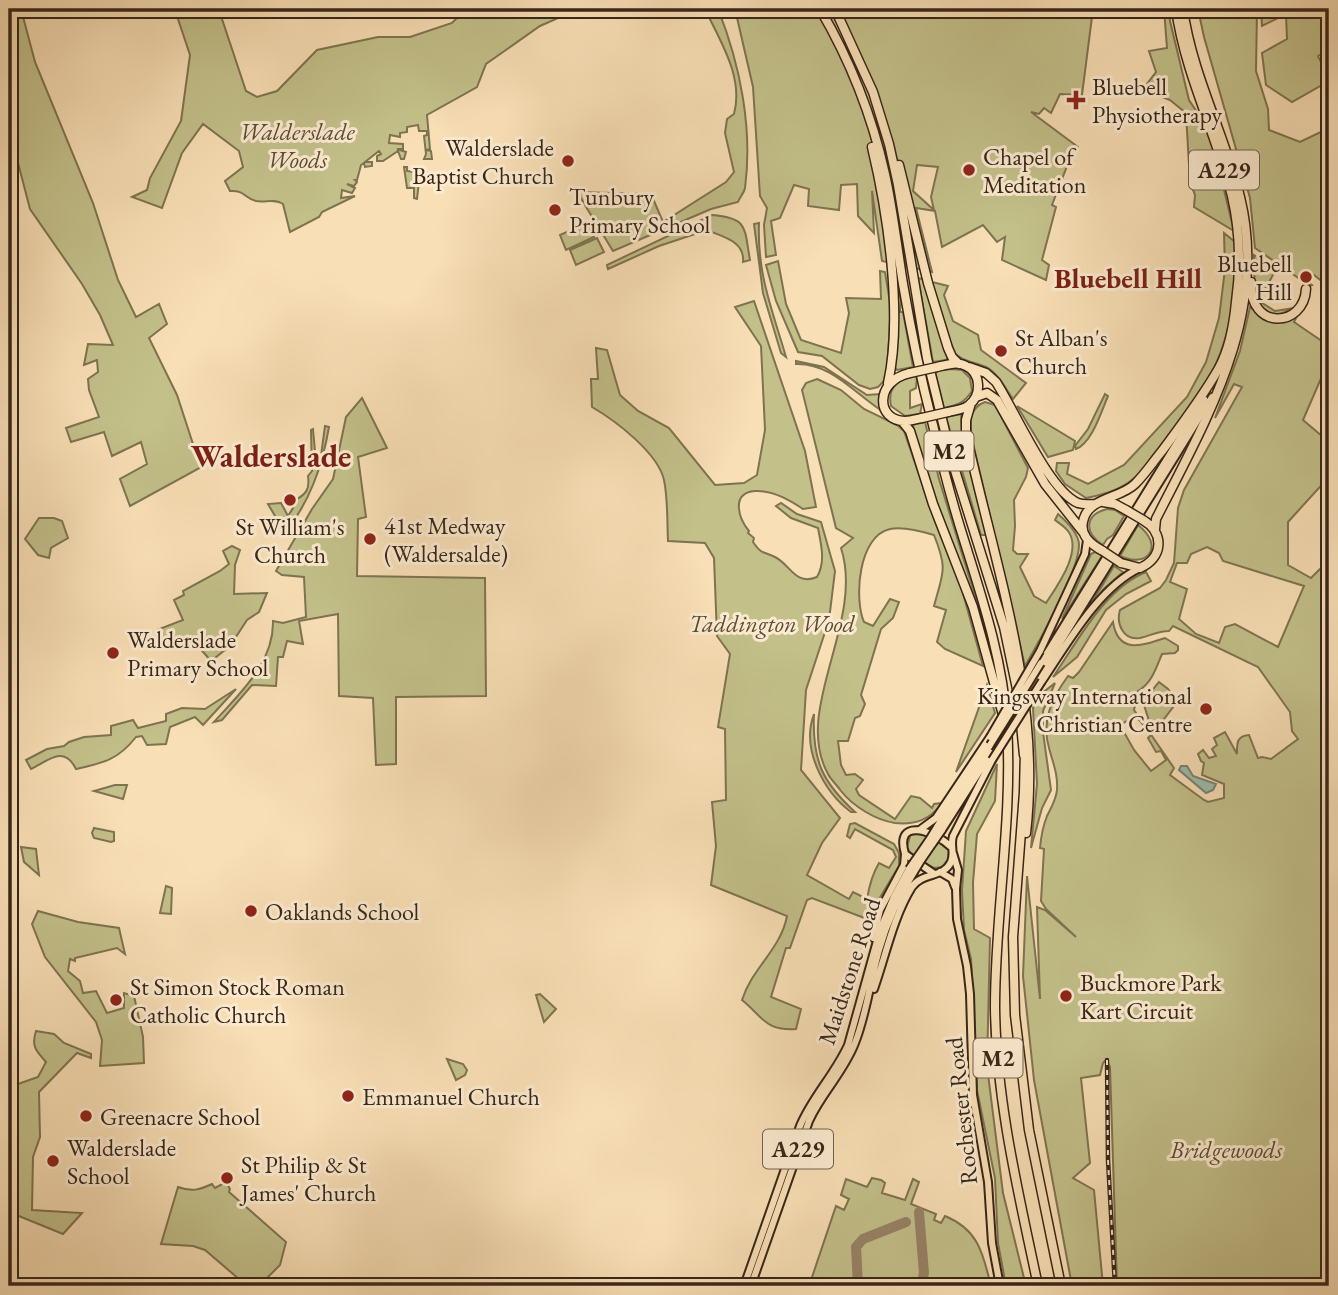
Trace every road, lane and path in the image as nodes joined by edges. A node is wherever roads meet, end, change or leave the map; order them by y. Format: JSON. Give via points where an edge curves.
{"nodes":[{"id":1,"x":820,"y":9,"type":"edge"},
{"id":2,"x":835,"y":9,"type":"edge"},
{"id":3,"x":1175,"y":9,"type":"edge"},
{"id":4,"x":1183,"y":9,"type":"edge"},
{"id":5,"x":850,"y":68,"type":"junction"},
{"id":6,"x":889,"y":144,"type":"junction"},
{"id":7,"x":1247,"y":252,"type":"junction"},
{"id":8,"x":1308,"y":294,"type":"dead end"},
{"id":9,"x":959,"y":364,"type":"junction"},
{"id":10,"x":968,"y":367,"type":"junction"},
{"id":11,"x":1222,"y":370,"type":"junction"},
{"id":12,"x":888,"y":383,"type":"junction"},
{"id":13,"x":974,"y":400,"type":"junction"},
{"id":14,"x":902,"y":421,"type":"junction"},
{"id":15,"x":1099,"y":503,"type":"junction"},
{"id":16,"x":1155,"y":529,"type":"junction"},
{"id":17,"x":1085,"y":536,"type":"junction"},
{"id":18,"x":1140,"y":568,"type":"junction"},
{"id":19,"x":1041,"y":651,"type":"junction"},
{"id":20,"x":1042,"y":676,"type":"junction"},
{"id":21,"x":1021,"y":694,"type":"junction"},
{"id":22,"x":1027,"y":715,"type":"junction"},
{"id":23,"x":1007,"y":724,"type":"junction"},
{"id":24,"x":990,"y":741,"type":"junction"},
{"id":25,"x":1024,"y":755,"type":"junction"},
{"id":26,"x":992,"y":756,"type":"junction"},
{"id":27,"x":921,"y":829,"type":"junction"},
{"id":28,"x":939,"y":829,"type":"junction"},
{"id":29,"x":952,"y":850,"type":"junction"},
{"id":30,"x":905,"y":855,"type":"junction"},
{"id":31,"x":912,"y":871,"type":"junction"},
{"id":32,"x":937,"y":873,"type":"junction"},
{"id":33,"x":1016,"y":886,"type":"junction"},
{"id":34,"x":956,"y":889,"type":"junction"},
{"id":35,"x":871,"y":954,"type":"junction"},
{"id":36,"x":866,"y":1010,"type":"junction"},
{"id":37,"x":801,"y":1140,"type":"junction"},
{"id":38,"x":793,"y":1162,"type":"junction"},
{"id":39,"x":744,"y":1286,"type":"edge"},
{"id":40,"x":751,"y":1286,"type":"edge"},
{"id":41,"x":1000,"y":1286,"type":"edge"},
{"id":42,"x":1038,"y":1286,"type":"edge"},
{"id":43,"x":1060,"y":1286,"type":"edge"}],
"edges":[{"from":1,"to":5,"type":"highway","number":"M2"},
{"from":2,"to":6,"type":"highway","number":"M2","via":[[873,92]]},
{"from":3,"to":11,"type":"highway","number":"A229","via":[[1236,220],[1238,292]]},
{"from":4,"to":7,"type":"highway","number":"A229","via":[[1191,51],[1240,198]]},
{"from":5,"to":12,"type":"highway","number":"M2","via":[[873,149],[889,250],[894,315]]},
{"from":5,"to":23,"type":"highway","number":"M2","via":[[885,174],[922,380],[998,658]]},
{"from":6,"to":9,"type":"highway","number":"M2","via":[[898,160],[944,336]]},
{"from":6,"to":25,"type":"highway","number":"M2","via":[[929,369],[956,475],[1004,626]]},
{"from":7,"to":8,"type":"highway","via":[[1251,298],[1262,314],[1276,319],[1290,315]]},
{"from":7,"to":11,"type":"highway","number":"A229","via":[[1241,319]]},
{"from":9,"to":10,"type":"highway"},
{"from":9,"to":12,"type":"highway","bridge":true,"via":[[895,377]]},
{"from":10,"to":13,"type":"highway","via":[[977,379]]},
{"from":10,"to":15,"type":"highway","via":[[983,371],[996,382],[1063,491],[1078,503]]},
{"from":11,"to":15,"type":"highway","via":[[1137,483]]},
{"from":11,"to":16,"type":"highway","via":[[1216,398]]},
{"from":11,"to":20,"type":"main road","number":"A229","via":[[1203,413]]},
{"from":11,"to":21,"type":"main road","number":"A229","bridge":true},
{"from":12,"to":14,"type":"highway","via":[[885,407]]},
{"from":13,"to":14,"type":"highway","bridge":true,"via":[[961,409]]},
{"from":13,"to":17,"type":"highway","via":[[987,393],[997,400],[1045,484]]},
{"from":13,"to":22,"type":"highway","number":"M2","via":[[966,434],[1011,620]]},
{"from":14,"to":23,"type":"highway","number":"M2","via":[[910,431],[973,607]]},
{"from":15,"to":16,"type":"highway","bridge":true,"via":[[1115,504]]},
{"from":15,"to":17,"type":"highway","via":[[1084,517]]},
{"from":16,"to":18,"type":"highway","via":[[1157,553]]},
{"from":17,"to":18,"type":"highway","bridge":true,"via":[[1121,563]]},
{"from":17,"to":19,"type":"main road","via":[[1087,548],[1079,569]]},
{"from":18,"to":20,"type":"main road","via":[[1116,584]]},
{"from":19,"to":21,"type":"main road","bridge":true},
{"from":19,"to":24,"type":"main road","bridge":true},
{"from":20,"to":26,"type":"main road","bridge":true},
{"from":20,"to":26,"type":"main road","number":"A229","bridge":true},
{"from":21,"to":24,"type":"main road","number":"A229","bridge":true},
{"from":22,"to":25,"type":"highway","number":"M2"},
{"from":22,"to":33,"type":"highway","number":"M2","via":[[1028,813]]},
{"from":23,"to":42,"type":"highway","number":"M2","via":[[1008,807],[996,940],[996,1031],[1008,1133]]},
{"from":24,"to":27,"type":"main road","via":[[936,818]]},
{"from":24,"to":28,"type":"main road","number":"A229"},
{"from":25,"to":33,"type":"highway","number":"M2"},
{"from":26,"to":28,"type":"main road","number":"A229"},
{"from":26,"to":29,"type":"main road","via":[[953,836]]},
{"from":27,"to":29,"type":"main road"},
{"from":27,"to":30,"type":"main road","via":[[906,837]]},
{"from":28,"to":31,"type":"main road","name":"Maidstone Road","number":"A229","bridge":true},
{"from":29,"to":32,"type":"main road","via":[[949,866]]},
{"from":29,"to":34,"type":"main road","name":"Rochester Road","via":[[958,870]]},
{"from":30,"to":32,"type":"main road"},
{"from":30,"to":35,"type":"main road","via":[[880,910]]},
{"from":31,"to":35,"type":"main road","name":"Maidstone Road","number":"A229","via":[[894,897]]},
{"from":31,"to":36,"type":"main road","number":"A229","via":[[885,931]]},
{"from":32,"to":34,"type":"main road","via":[[952,879]]},
{"from":32,"to":36,"type":"main road","via":[[918,880],[903,904]]},
{"from":33,"to":43,"type":"highway","number":"M2","via":[[1012,951],[1020,1067]]},
{"from":34,"to":41,"type":"main road","name":"Rochester Road","via":[[970,994],[972,1087]]},
{"from":35,"to":39,"type":"main road","name":"Maidstone Road","number":"A229","via":[[848,1045],[805,1113]]},
{"from":36,"to":37,"type":"main road","name":"Maidstone Road","number":"A229","via":[[846,1062],[817,1105]]},
{"from":37,"to":38,"type":"main road","name":"Maidstone Road","number":"A229"},
{"from":37,"to":38,"type":"main road","via":[[806,1161]]},
{"from":38,"to":40,"type":"main road","name":"Maidstone Road","number":"A229"}]}
